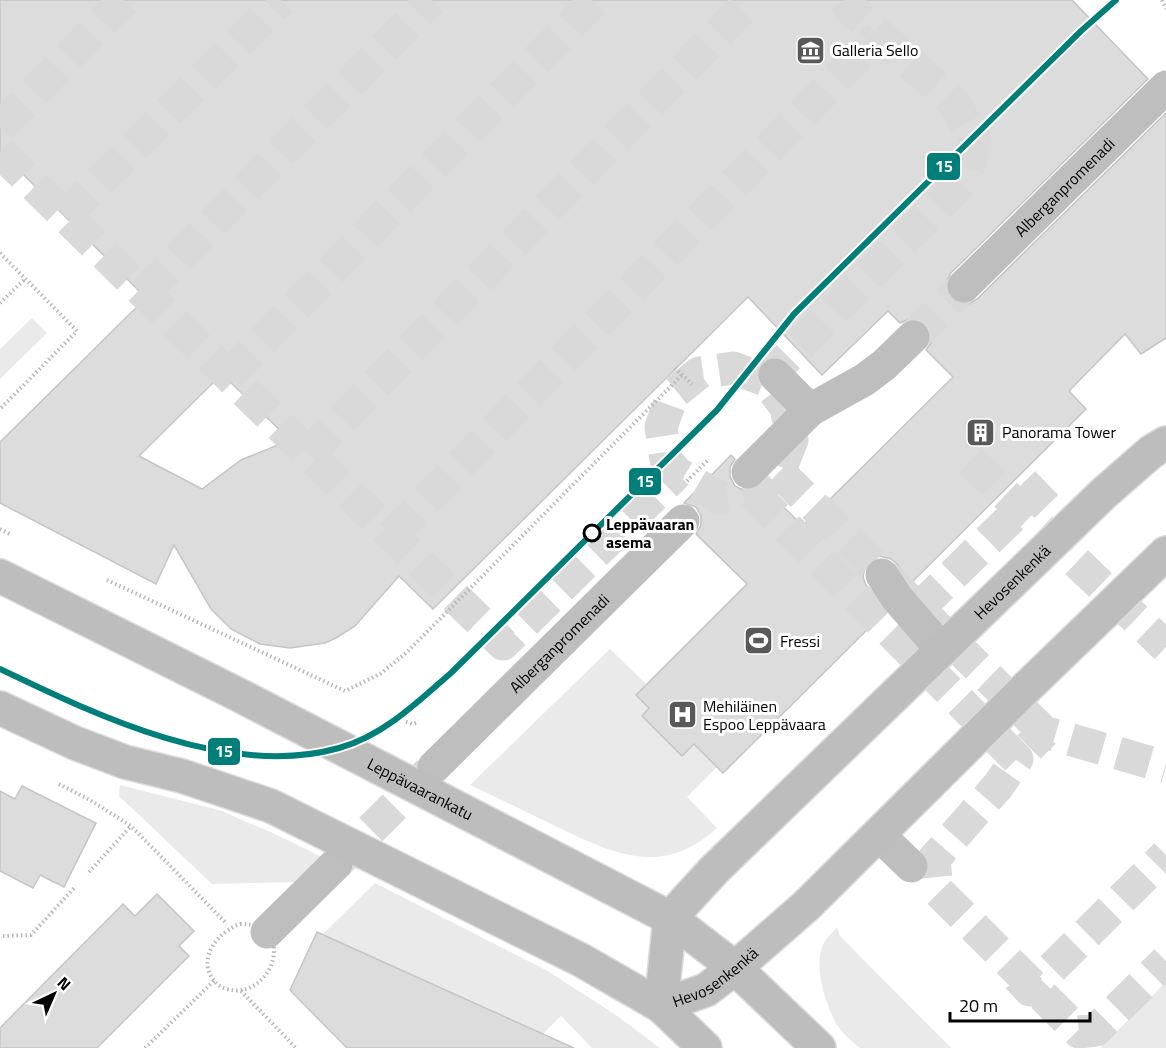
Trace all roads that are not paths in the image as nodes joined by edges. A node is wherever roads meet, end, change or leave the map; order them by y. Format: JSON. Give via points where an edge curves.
{"nodes":[{"id":1,"x":1166,"y":87,"type":"edge"},
{"id":2,"x":964,"y":286,"type":"tunnel mouth"},
{"id":3,"x":913,"y":337,"type":"tunnel mouth"},
{"id":4,"x":775,"y":375,"type":"tunnel mouth"},
{"id":5,"x":810,"y":410,"type":"junction"},
{"id":6,"x":1166,"y":443,"type":"edge"},
{"id":7,"x":748,"y":472,"type":"tunnel mouth"},
{"id":8,"x":683,"y":522,"type":"dead end"},
{"id":9,"x":1166,"y":553,"type":"edge"},
{"id":10,"x":882,"y":575,"type":"dead end"},
{"id":11,"x":0,"y":576,"type":"edge"},
{"id":12,"x":942,"y":650,"type":"junction"},
{"id":13,"x":0,"y":708,"type":"edge"},
{"id":14,"x":434,"y":767,"type":"tunnel mouth"},
{"id":15,"x":879,"y":835,"type":"junction"},
{"id":16,"x":336,"y":864,"type":"tunnel mouth"},
{"id":17,"x":911,"y":866,"type":"dead end"},
{"id":18,"x":670,"y":918,"type":"junction"},
{"id":19,"x":267,"y":932,"type":"dead end"},
{"id":20,"x":735,"y":968,"type":"junction"},
{"id":21,"x":661,"y":1006,"type":"junction"},
{"id":22,"x":705,"y":1048,"type":"edge"},
{"id":23,"x":819,"y":1048,"type":"edge"}],
"edges":[{"from":1,"to":2,"type":"street","name":"Alberganpromenadi"},
{"from":3,"to":5,"type":"street","via":[[864,380]]},
{"from":4,"to":5,"type":"street"},
{"from":5,"to":7,"type":"street"},
{"from":6,"to":12,"type":"main road","name":"Hevosenkenkä","via":[[1103,494]]},
{"from":8,"to":14,"type":"street","name":"Alberganpromenadi"},
{"from":9,"to":15,"type":"main road","name":"Hevosenkenkä"},
{"from":10,"to":12,"type":"street"},
{"from":11,"to":18,"type":"main road","name":"Leppävaarankatu"},
{"from":12,"to":18,"type":"main road","name":"Hevosenkenkä","via":[[714,870]]},
{"from":13,"to":21,"type":"main road","via":[[125,762],[182,776],[271,806],[581,960]]},
{"from":15,"to":17,"type":"street"},
{"from":15,"to":20,"type":"main road","name":"Hevosenkenkä"},
{"from":16,"to":19,"type":"street"},
{"from":18,"to":20,"type":"main road","name":"Leppävaarankatu"},
{"from":18,"to":21,"type":"main road","name":"Hevosenkenkä"},
{"from":20,"to":21,"type":"main road","name":"Hevosenkenkä","via":[[706,990]]},
{"from":20,"to":23,"type":"main road","name":"Leppävaarankatu"},
{"from":21,"to":22,"type":"main road"}]}
